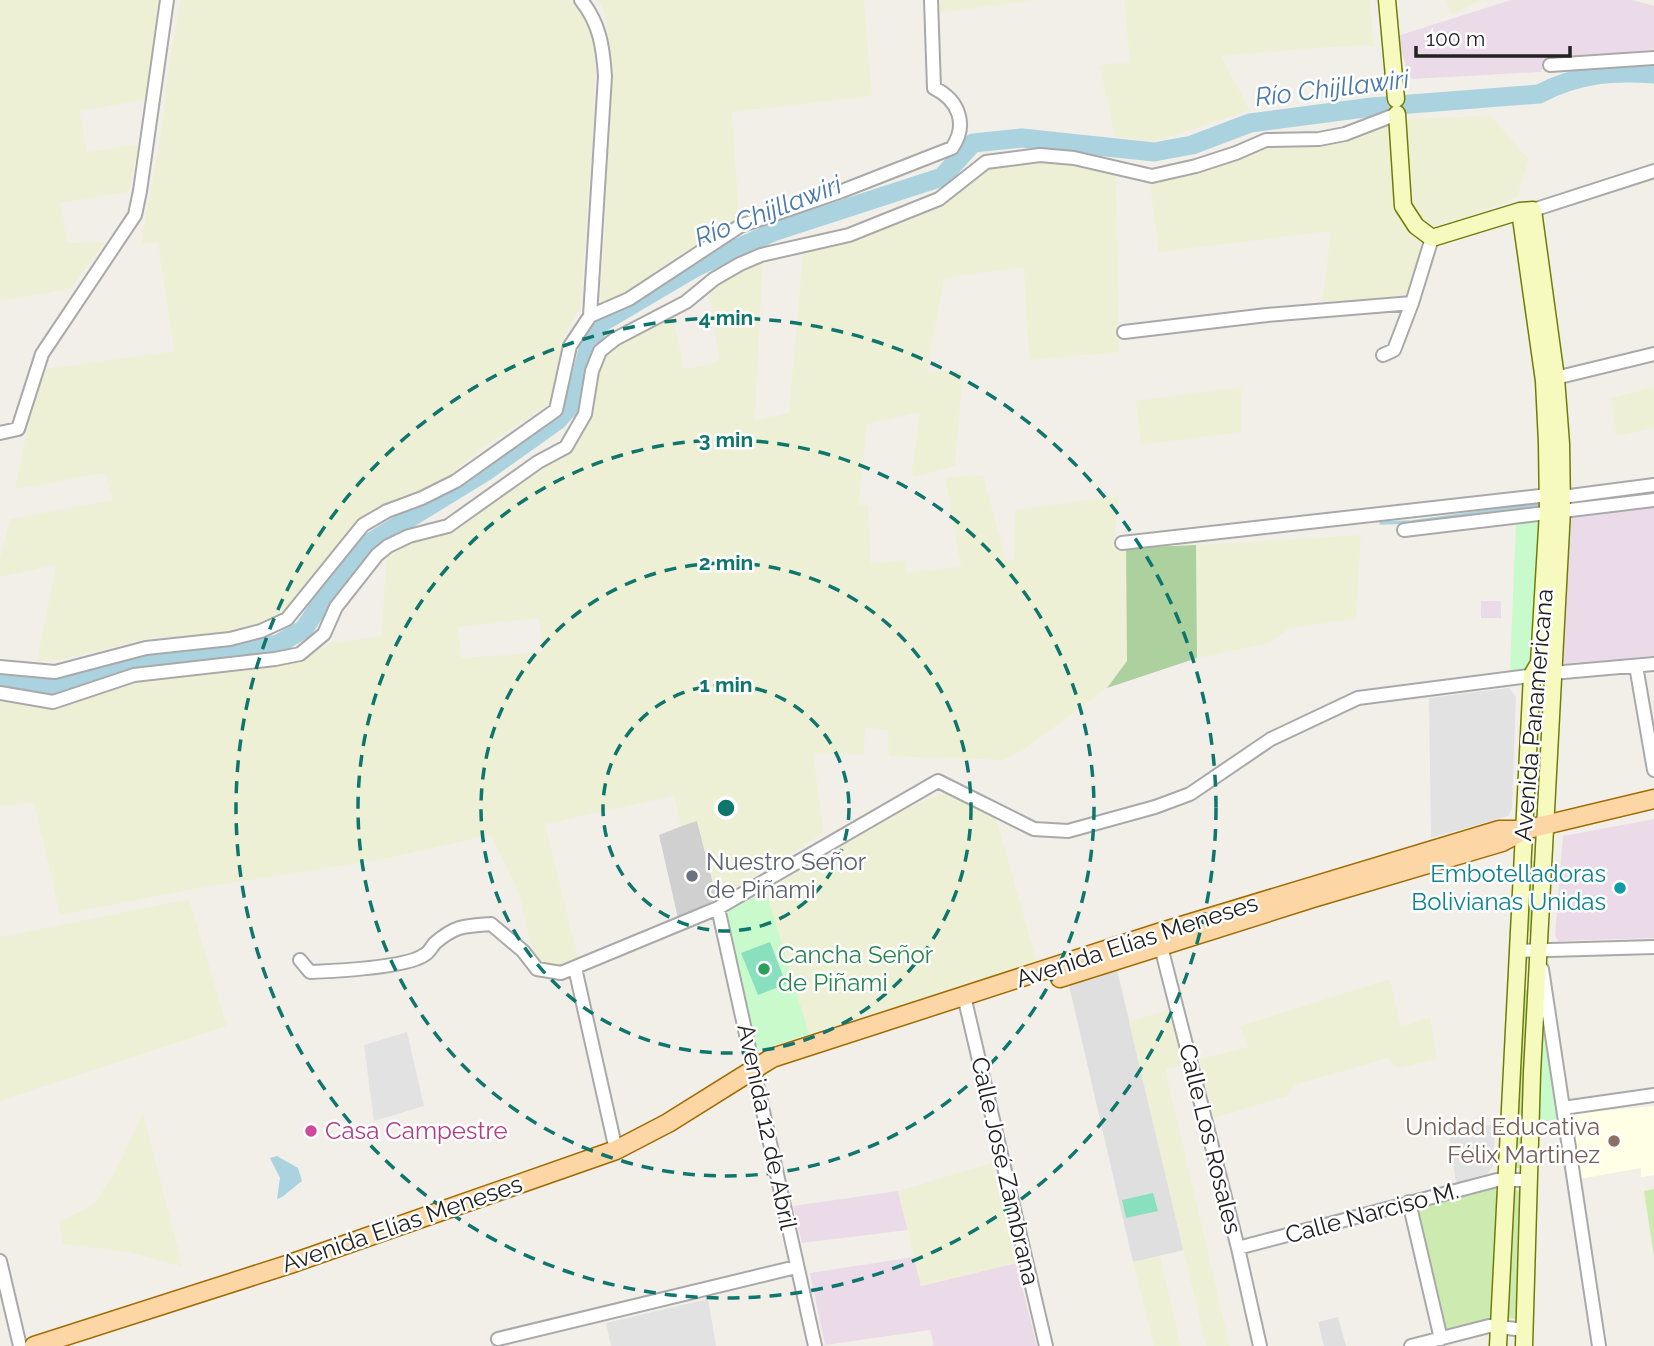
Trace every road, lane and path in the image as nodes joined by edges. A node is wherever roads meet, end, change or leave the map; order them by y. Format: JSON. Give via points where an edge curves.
{"nodes":[{"id":1,"x":167,"y":0,"type":"edge"},
{"id":2,"x":581,"y":0,"type":"edge"},
{"id":3,"x":931,"y":0,"type":"edge"},
{"id":4,"x":1387,"y":0,"type":"edge"},
{"id":5,"x":1654,"y":58,"type":"edge"},
{"id":6,"x":1550,"y":65,"type":"dead end"},
{"id":7,"x":1397,"y":106,"type":"junction"},
{"id":8,"x":1654,"y":171,"type":"edge"},
{"id":9,"x":1526,"y":210,"type":"junction"},
{"id":10,"x":1432,"y":238,"type":"junction"},
{"id":11,"x":1412,"y":303,"type":"junction"},
{"id":12,"x":590,"y":316,"type":"junction"},
{"id":13,"x":1124,"y":332,"type":"dead end"},
{"id":14,"x":1654,"y":354,"type":"edge"},
{"id":15,"x":1383,"y":355,"type":"dead end"},
{"id":16,"x":1550,"y":379,"type":"junction"},
{"id":17,"x":0,"y":433,"type":"edge"},
{"id":18,"x":1654,"y":485,"type":"edge"},
{"id":19,"x":1654,"y":500,"type":"edge"},
{"id":20,"x":1555,"y":503,"type":"junction"},
{"id":21,"x":1404,"y":530,"type":"dead end"},
{"id":22,"x":1122,"y":543,"type":"dead end"},
{"id":23,"x":1654,"y":664,"type":"edge"},
{"id":24,"x":1636,"y":666,"type":"junction"},
{"id":25,"x":0,"y":667,"type":"edge"},
{"id":26,"x":1552,"y":673,"type":"junction"},
{"id":27,"x":1532,"y":676,"type":"junction"},
{"id":28,"x":0,"y":693,"type":"edge"},
{"id":29,"x":1654,"y":770,"type":"edge"},
{"id":30,"x":1654,"y":799,"type":"edge"},
{"id":31,"x":1545,"y":825,"type":"junction"},
{"id":32,"x":1524,"y":830,"type":"junction"},
{"id":33,"x":718,"y":908,"type":"junction"},
{"id":34,"x":1160,"y":939,"type":"junction"},
{"id":35,"x":1654,"y":947,"type":"edge"},
{"id":36,"x":1517,"y":950,"type":"junction"},
{"id":37,"x":1539,"y":951,"type":"junction"},
{"id":38,"x":300,"y":960,"type":"dead end"},
{"id":39,"x":575,"y":968,"type":"junction"},
{"id":40,"x":965,"y":1001,"type":"junction"},
{"id":41,"x":755,"y":1069,"type":"junction"},
{"id":42,"x":1654,"y":1095,"type":"edge"},
{"id":43,"x":1563,"y":1108,"type":"junction"},
{"id":44,"x":616,"y":1150,"type":"junction"},
{"id":45,"x":1506,"y":1179,"type":"junction"},
{"id":46,"x":1530,"y":1180,"type":"junction"},
{"id":47,"x":1409,"y":1202,"type":"junction"},
{"id":48,"x":1238,"y":1248,"type":"junction"},
{"id":49,"x":0,"y":1261,"type":"edge"},
{"id":50,"x":796,"y":1267,"type":"junction"},
{"id":51,"x":1499,"y":1327,"type":"junction"},
{"id":52,"x":1524,"y":1338,"type":"edge"},
{"id":53,"x":498,"y":1339,"type":"dead end"},
{"id":54,"x":1441,"y":1339,"type":"junction"},
{"id":55,"x":20,"y":1346,"type":"edge"},
{"id":56,"x":34,"y":1346,"type":"edge"},
{"id":57,"x":815,"y":1346,"type":"edge"},
{"id":58,"x":1046,"y":1346,"type":"edge"},
{"id":59,"x":1260,"y":1346,"type":"edge"},
{"id":60,"x":1411,"y":1346,"type":"edge"},
{"id":61,"x":1498,"y":1346,"type":"edge"},
{"id":62,"x":1599,"y":1346,"type":"edge"}],
"edges":[{"from":1,"to":17,"type":"street","via":[[135,215],[42,354],[18,429]]},
{"from":2,"to":12,"type":"street","via":[[593,15],[603,44],[605,76]]},
{"from":3,"to":12,"type":"street","via":[[934,89],[951,99],[961,119],[960,136],[952,148],[740,226],[629,299]]},
{"from":4,"to":7,"type":"main road"},
{"from":5,"to":6,"type":"street"},
{"from":7,"to":10,"type":"main road","via":[[1403,205],[1416,226]]},
{"from":7,"to":28,"type":"street","via":[[1345,134],[1266,140],[1210,162],[1152,176],[1040,155],[986,162],[939,199],[849,235],[761,255],[600,351],[584,414],[566,447],[447,526],[388,546],[336,607],[324,634],[299,654],[134,675],[53,702]]},
{"from":8,"to":9,"type":"street"},
{"from":9,"to":10,"type":"main road"},
{"from":9,"to":16,"type":"main road","name":"Avenida Panamericana"},
{"from":10,"to":11,"type":"street"},
{"from":11,"to":13,"type":"street"},
{"from":11,"to":15,"type":"street","via":[[1394,350]]},
{"from":12,"to":25,"type":"street","via":[[570,346],[556,410],[456,481],[363,525],[287,619],[230,639],[146,648],[55,672]]},
{"from":14,"to":16,"type":"street"},
{"from":16,"to":20,"type":"main road","name":"Avenida Panamericana","via":[[1561,444]]},
{"from":18,"to":20,"type":"street"},
{"from":19,"to":20,"type":"street"},
{"from":20,"to":21,"type":"street"},
{"from":20,"to":22,"type":"street"},
{"from":20,"to":26,"type":"main road","name":"Avenida Panamericana"},
{"from":20,"to":27,"type":"main road","name":"Avenida Panamericana","via":[[1539,663]]},
{"from":23,"to":24,"type":"street"},
{"from":24,"to":26,"type":"street"},
{"from":24,"to":29,"type":"street"},
{"from":26,"to":27,"type":"street"},
{"from":26,"to":31,"type":"main road","name":"Avenida Panamericana"},
{"from":27,"to":32,"type":"main road","name":"Avenida Panamericana"},
{"from":27,"to":33,"type":"street","via":[[1358,698],[1270,739],[1190,793],[1068,831],[1034,829],[938,781]]},
{"from":30,"to":31,"type":"main road","name":"Avenida Elías Meneses"},
{"from":31,"to":32,"type":"main road","name":"Avenida Elías Meneses"},
{"from":31,"to":37,"type":"main road","name":"Avenida Panamericana"},
{"from":32,"to":34,"type":"main road","name":"Avenida Elías Meneses","via":[[1502,842]]},
{"from":32,"to":36,"type":"main road","name":"Avenida Panamericana"},
{"from":33,"to":39,"type":"street"},
{"from":33,"to":41,"type":"street","name":"Avenida 12 de Abril"},
{"from":34,"to":40,"type":"main road","name":"Avenida Elías Meneses"},
{"from":34,"to":48,"type":"street","name":"Calle Los Rosales"},
{"from":35,"to":37,"type":"street"},
{"from":36,"to":37,"type":"street"},
{"from":36,"to":45,"type":"main road","name":"Avenida Panamericana"},
{"from":37,"to":43,"type":"street"},
{"from":37,"to":46,"type":"main road","name":"Avenida Panamericana"},
{"from":38,"to":39,"type":"street","via":[[310,972],[396,963],[425,955],[456,927],[491,924],[537,969],[561,974]]},
{"from":39,"to":44,"type":"street"},
{"from":40,"to":41,"type":"main road","name":"Avenida Elías Meneses","via":[[772,1069]]},
{"from":40,"to":58,"type":"street","name":"Calle José Zambrana"},
{"from":41,"to":44,"type":"main road","name":"Avenida Elías Meneses"},
{"from":41,"to":50,"type":"street","name":"Avenida 12 de Abril"},
{"from":42,"to":43,"type":"street"},
{"from":43,"to":62,"type":"street"},
{"from":44,"to":56,"type":"main road","name":"Avenida Elías Meneses","via":[[290,1264]]},
{"from":45,"to":46,"type":"street","name":"Calle Narciso M."},
{"from":45,"to":47,"type":"street","name":"Calle Narciso M."},
{"from":45,"to":51,"type":"main road","name":"Avenida Panamericana"},
{"from":46,"to":52,"type":"main road","name":"Avenida Panamericana"},
{"from":47,"to":48,"type":"street","name":"Calle Narciso M."},
{"from":47,"to":54,"type":"street"},
{"from":48,"to":59,"type":"street","name":"Calle Los Rosales"},
{"from":49,"to":55,"type":"street"},
{"from":50,"to":53,"type":"street"},
{"from":50,"to":57,"type":"street","name":"Avenida 12 de Abril"},
{"from":51,"to":52,"type":"street"},
{"from":51,"to":54,"type":"street"},
{"from":51,"to":61,"type":"main road","name":"Avenida Panamericana"},
{"from":54,"to":60,"type":"street"}]}
